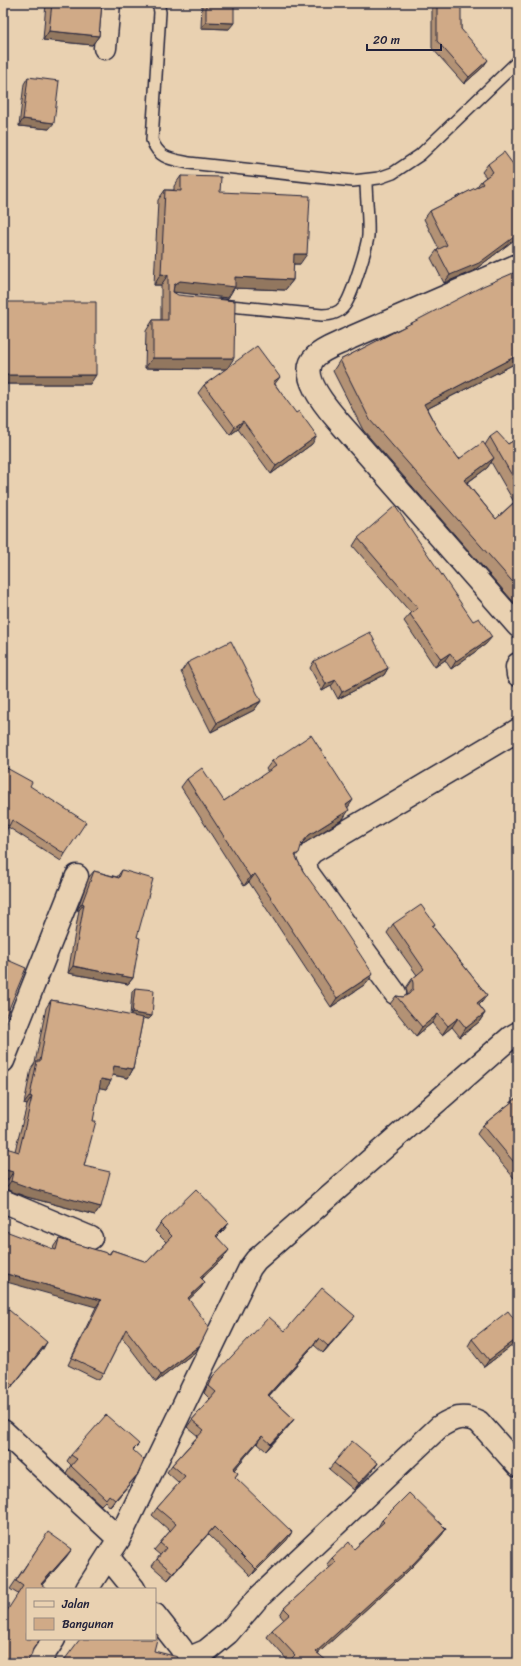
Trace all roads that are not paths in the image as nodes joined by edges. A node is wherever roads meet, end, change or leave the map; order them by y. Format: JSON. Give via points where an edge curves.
{"nodes":[{"id":1,"x":109,"y":3,"type":"edge"},
{"id":2,"x":156,"y":3,"type":"edge"},
{"id":3,"x":105,"y":48,"type":"dead end"},
{"id":4,"x":518,"y":61,"type":"edge"},
{"id":5,"x":366,"y":180,"type":"junction"},
{"id":6,"x":518,"y":265,"type":"edge"},
{"id":7,"x":211,"y":304,"type":"edge"},
{"id":8,"x":518,"y":626,"type":"edge"},
{"id":9,"x":518,"y":664,"type":"edge"},
{"id":10,"x":518,"y":675,"type":"edge"},
{"id":11,"x":518,"y":730,"type":"edge"},
{"id":12,"x":77,"y":876,"type":"dead end"},
{"id":13,"x":395,"y":993,"type":"dead end"},
{"id":14,"x":516,"y":1039,"type":"edge"},
{"id":15,"x":3,"y":1061,"type":"edge"},
{"id":16,"x":3,"y":1201,"type":"edge"},
{"id":17,"x":91,"y":1238,"type":"dead end"},
{"id":18,"x":3,"y":1431,"type":"edge"},
{"id":19,"x":518,"y":1466,"type":"edge"},
{"id":20,"x":114,"y":1548,"type":"junction"},
{"id":21,"x":88,"y":1588,"type":"edge"},
{"id":22,"x":134,"y":1588,"type":"edge"},
{"id":23,"x":156,"y":1616,"type":"edge"},
{"id":24,"x":53,"y":1640,"type":"edge"},
{"id":25,"x":188,"y":1661,"type":"edge"},
{"id":26,"x":38,"y":1663,"type":"edge"}],
"edges":[{"from":1,"to":3,"type":"street"},
{"from":2,"to":5,"type":"lane","via":[[160,12],[152,140],[156,150],[171,159],[189,163],[354,181]]},
{"from":4,"to":5,"type":"lane","via":[[420,155],[394,172]]},
{"from":5,"to":7,"type":"lane","via":[[366,247],[347,301],[340,310],[322,315]]},
{"from":6,"to":8,"type":"street","via":[[323,351],[314,358],[310,366],[317,394],[339,422]]},
{"from":9,"to":10,"type":"street"},
{"from":11,"to":13,"type":"street","via":[[312,852],[305,860],[307,872]]},
{"from":12,"to":15,"type":"street"},
{"from":14,"to":20,"type":"street","via":[[256,1260]]},
{"from":16,"to":17,"type":"street"},
{"from":18,"to":20,"type":"street"},
{"from":19,"to":25,"type":"street","via":[[479,1422],[471,1418],[458,1417],[447,1422],[257,1599],[228,1633],[206,1651]]},
{"from":20,"to":21,"type":"street"},
{"from":20,"to":22,"type":"street"},
{"from":23,"to":25,"type":"street"},
{"from":24,"to":26,"type":"street"}]}
